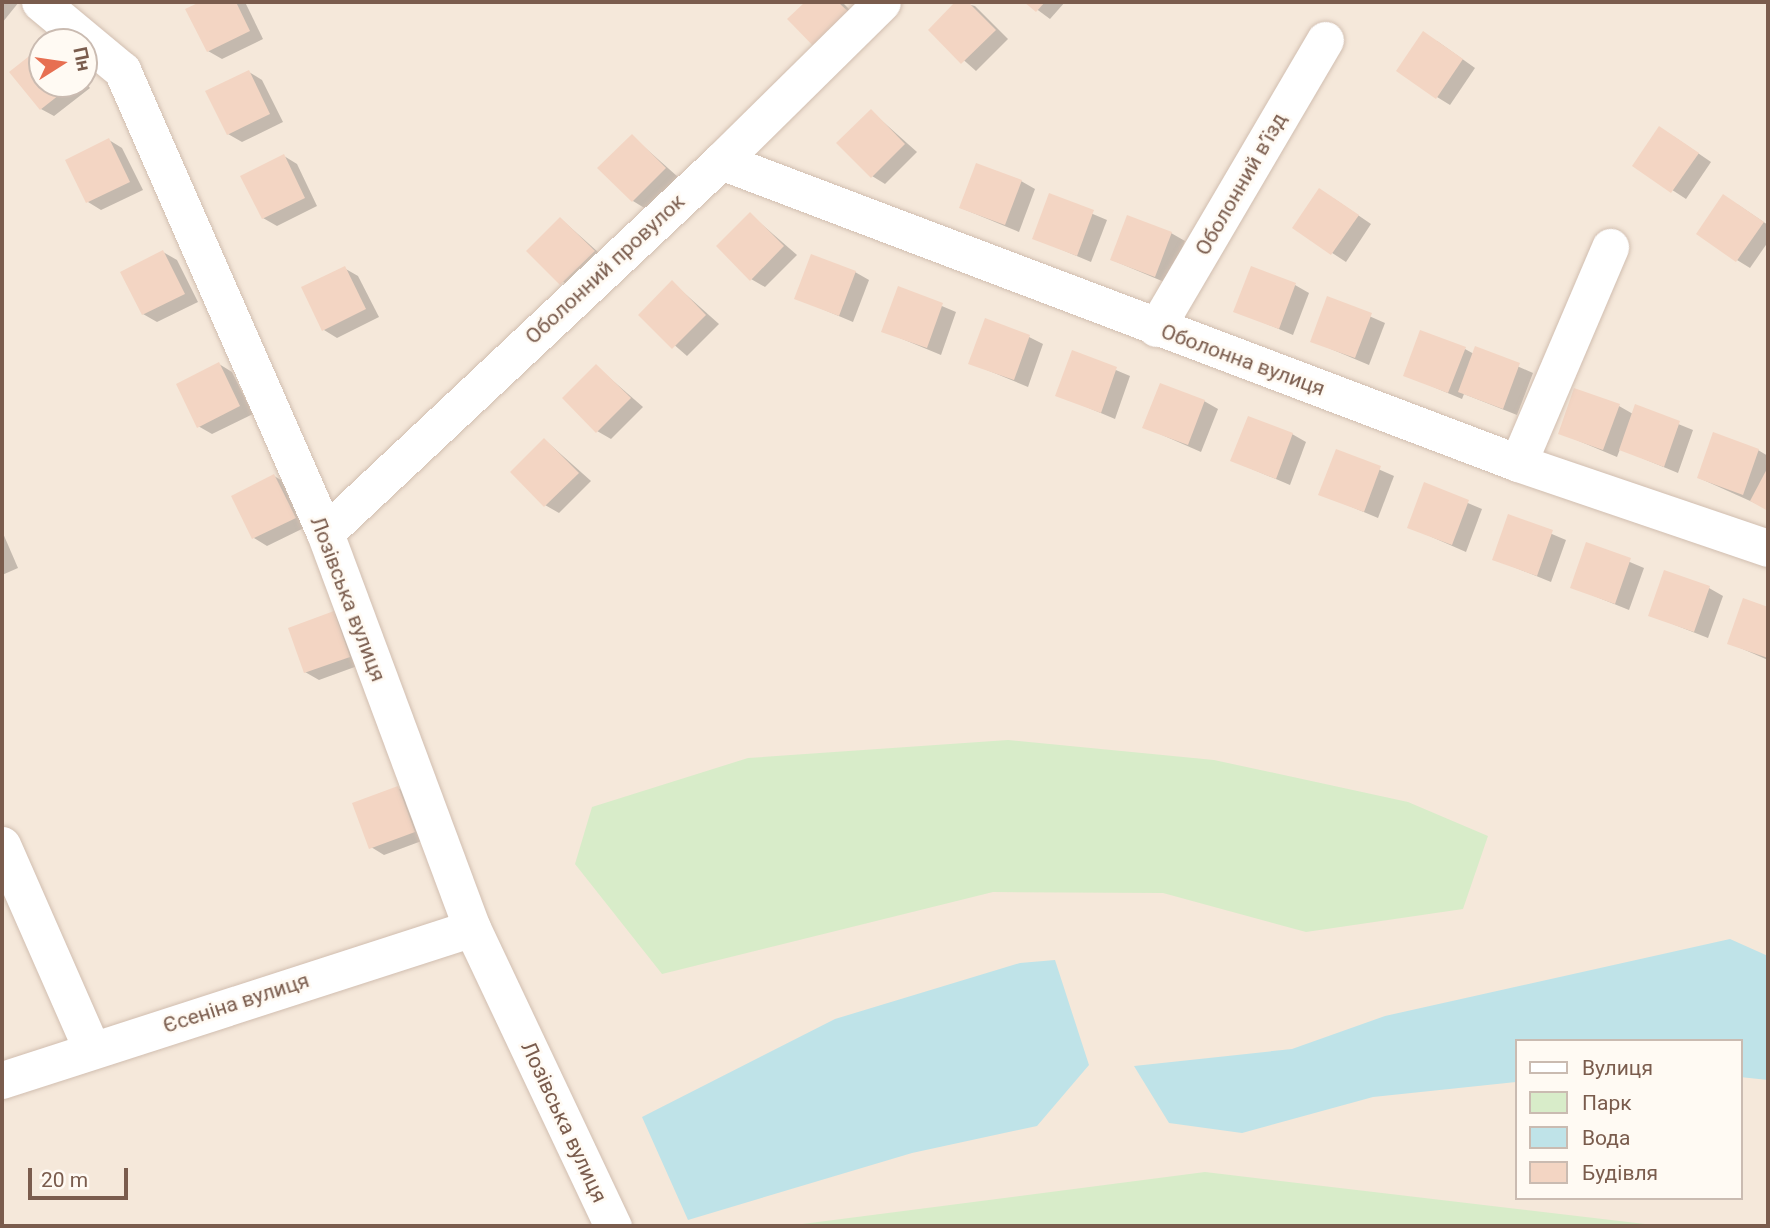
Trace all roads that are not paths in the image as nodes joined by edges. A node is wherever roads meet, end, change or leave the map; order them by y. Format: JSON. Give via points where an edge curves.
{"nodes":[{"id":1,"x":40,"y":2,"type":"edge"},
{"id":2,"x":882,"y":2,"type":"edge"},
{"id":3,"x":1325,"y":40,"type":"dead end"},
{"id":4,"x":721,"y":160,"type":"junction"},
{"id":5,"x":1610,"y":247,"type":"dead end"},
{"id":6,"x":1157,"y":328,"type":"junction"},
{"id":7,"x":1518,"y":463,"type":"junction"},
{"id":8,"x":325,"y":533,"type":"junction"},
{"id":9,"x":1768,"y":548,"type":"edge"},
{"id":10,"x":2,"y":845,"type":"edge"},
{"id":11,"x":472,"y":928,"type":"junction"},
{"id":12,"x":92,"y":1050,"type":"junction"},
{"id":13,"x":2,"y":1080,"type":"edge"},
{"id":14,"x":613,"y":1226,"type":"edge"}],
"edges":[{"from":1,"to":8,"type":"street","name":"Лозівська вулиця","via":[[122,70]]},
{"from":2,"to":4,"type":"street","name":"Оболонний провулок"},
{"from":3,"to":6,"type":"street","name":"Оболонний в’їзд"},
{"from":4,"to":6,"type":"street","name":"Оболонна вулиця"},
{"from":4,"to":8,"type":"street","name":"Оболонний провулок"},
{"from":5,"to":7,"type":"street"},
{"from":6,"to":7,"type":"street","name":"Оболонна вулиця"},
{"from":7,"to":9,"type":"street","name":"Оболонна вулиця"},
{"from":8,"to":11,"type":"street","name":"Лозівська вулиця"},
{"from":10,"to":12,"type":"street"},
{"from":11,"to":12,"type":"street","name":"Єсеніна вулиця"},
{"from":11,"to":14,"type":"street","name":"Лозівська вулиця"},
{"from":12,"to":13,"type":"street","name":"Єсеніна вулиця"}]}
